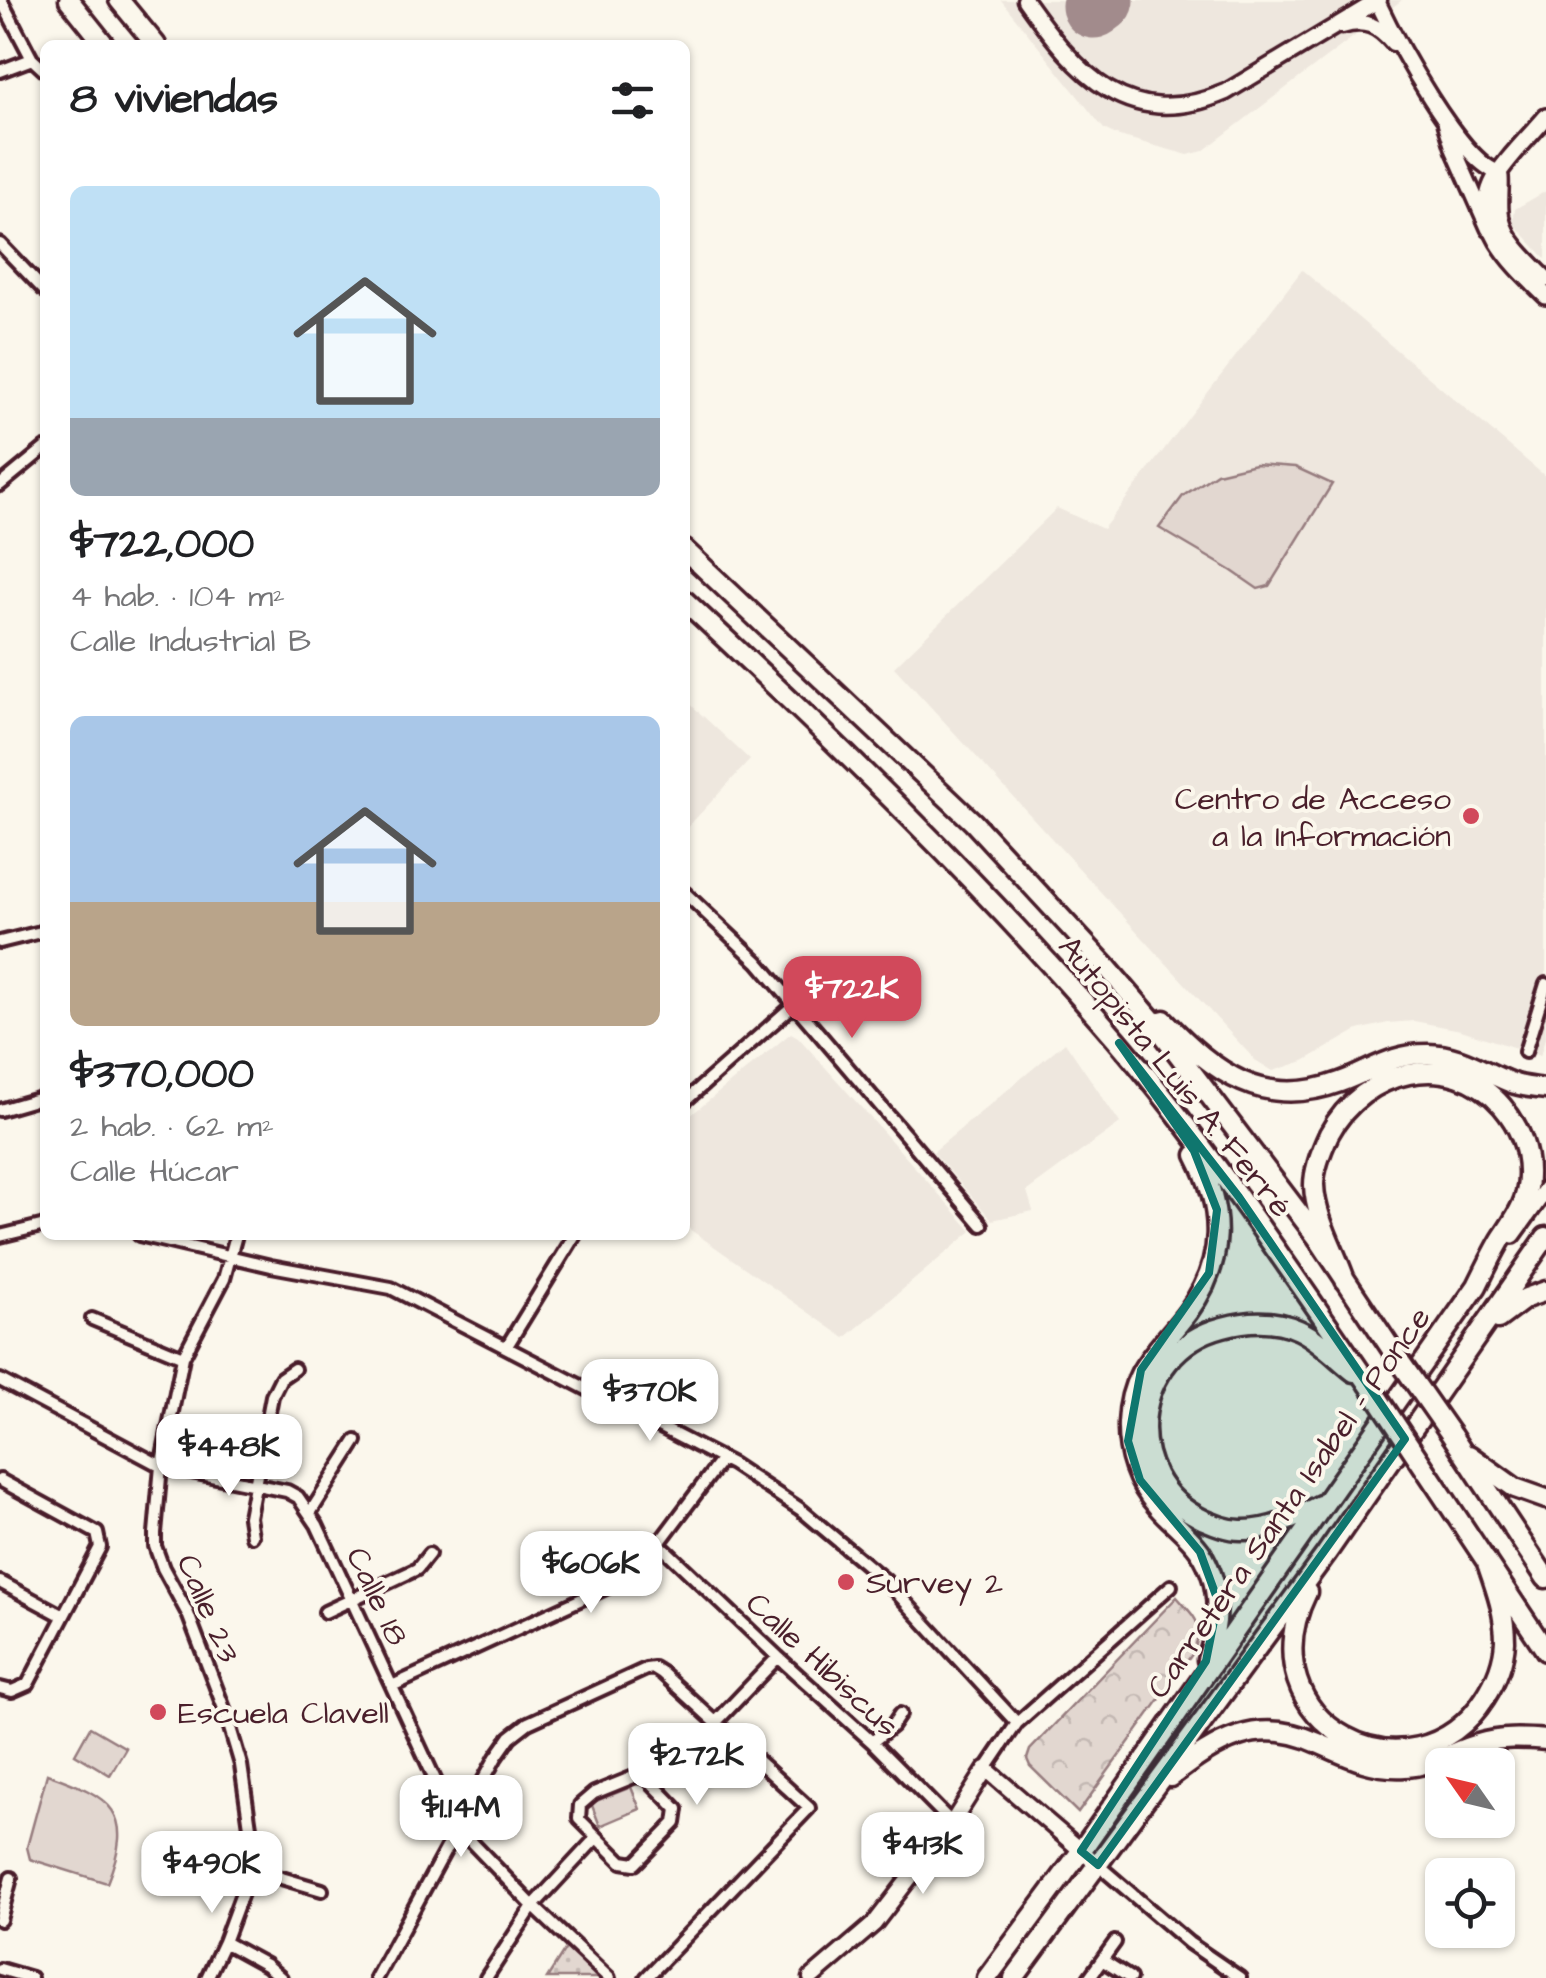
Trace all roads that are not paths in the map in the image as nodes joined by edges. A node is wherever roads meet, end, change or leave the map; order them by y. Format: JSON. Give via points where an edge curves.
{"nodes":[{"id":1,"x":1,"y":0,"type":"edge"},
{"id":2,"x":69,"y":0,"type":"edge"},
{"id":3,"x":118,"y":0,"type":"edge"},
{"id":4,"x":1025,"y":0,"type":"edge"},
{"id":5,"x":1378,"y":0,"type":"edge"},
{"id":6,"x":1328,"y":31,"type":"junction"},
{"id":7,"x":101,"y":40,"type":"edge"},
{"id":8,"x":152,"y":40,"type":"edge"},
{"id":9,"x":1403,"y":54,"type":"junction"},
{"id":10,"x":32,"y":59,"type":"junction"},
{"id":11,"x":40,"y":66,"type":"edge"},
{"id":12,"x":0,"y":71,"type":"edge"},
{"id":13,"x":1546,"y":117,"type":"edge"},
{"id":14,"x":1444,"y":119,"type":"junction"},
{"id":15,"x":1500,"y":173,"type":"junction"},
{"id":16,"x":1494,"y":234,"type":"junction"},
{"id":17,"x":0,"y":244,"type":"edge"},
{"id":18,"x":1546,"y":279,"type":"edge"},
{"id":19,"x":40,"y":286,"type":"edge"},
{"id":20,"x":1546,"y":296,"type":"edge"},
{"id":21,"x":40,"y":452,"type":"edge"},
{"id":22,"x":0,"y":484,"type":"edge"},
{"id":23,"x":690,"y":555,"type":"edge"},
{"id":24,"x":690,"y":606,"type":"edge"},
{"id":25,"x":690,"y":898,"type":"edge"},
{"id":26,"x":0,"y":927,"type":"edge"},
{"id":27,"x":40,"y":932,"type":"edge"},
{"id":28,"x":1,"y":942,"type":"edge"},
{"id":29,"x":1104,"y":965,"type":"junction"},
{"id":30,"x":1546,"y":984,"type":"edge"},
{"id":31,"x":795,"y":1004,"type":"junction"},
{"id":32,"x":1120,"y":1043,"type":"junction"},
{"id":33,"x":1525,"y":1052,"type":"dead end"},
{"id":34,"x":1546,"y":1089,"type":"edge"},
{"id":35,"x":690,"y":1096,"type":"edge"},
{"id":36,"x":40,"y":1098,"type":"edge"},
{"id":37,"x":0,"y":1110,"type":"edge"},
{"id":38,"x":1546,"y":1190,"type":"edge"},
{"id":39,"x":982,"y":1224,"type":"dead end"},
{"id":40,"x":40,"y":1226,"type":"edge"},
{"id":41,"x":0,"y":1236,"type":"edge"},
{"id":42,"x":1546,"y":1238,"type":"edge"},
{"id":43,"x":159,"y":1240,"type":"edge"},
{"id":44,"x":234,"y":1240,"type":"edge"},
{"id":45,"x":572,"y":1240,"type":"edge"},
{"id":46,"x":229,"y":1257,"type":"junction"},
{"id":47,"x":1346,"y":1280,"type":"junction"},
{"id":48,"x":1478,"y":1286,"type":"junction"},
{"id":49,"x":1546,"y":1291,"type":"edge"},
{"id":50,"x":92,"y":1318,"type":"dead end"},
{"id":51,"x":1478,"y":1336,"type":"junction"},
{"id":52,"x":507,"y":1346,"type":"junction"},
{"id":53,"x":182,"y":1357,"type":"junction"},
{"id":54,"x":294,"y":1369,"type":"dead end"},
{"id":55,"x":0,"y":1380,"type":"edge"},
{"id":56,"x":1368,"y":1383,"type":"junction"},
{"id":57,"x":356,"y":1440,"type":"dead end"},
{"id":58,"x":1455,"y":1441,"type":"junction"},
{"id":59,"x":722,"y":1459,"type":"junction"},
{"id":60,"x":161,"y":1466,"type":"junction"},
{"id":61,"x":0,"y":1480,"type":"edge"},
{"id":62,"x":255,"y":1483,"type":"junction"},
{"id":63,"x":1546,"y":1499,"type":"edge"},
{"id":64,"x":1325,"y":1502,"type":"junction"},
{"id":65,"x":310,"y":1513,"type":"junction"},
{"id":66,"x":252,"y":1536,"type":"dead end"},
{"id":67,"x":659,"y":1544,"type":"junction"},
{"id":68,"x":429,"y":1554,"type":"dead end"},
{"id":69,"x":1326,"y":1554,"type":"junction"},
{"id":70,"x":1486,"y":1560,"type":"junction"},
{"id":71,"x":1546,"y":1578,"type":"edge"},
{"id":72,"x":0,"y":1582,"type":"edge"},
{"id":73,"x":1171,"y":1586,"type":"dead end"},
{"id":74,"x":353,"y":1600,"type":"junction"},
{"id":75,"x":325,"y":1612,"type":"dead end"},
{"id":76,"x":63,"y":1616,"type":"junction"},
{"id":77,"x":1546,"y":1650,"type":"edge"},
{"id":78,"x":778,"y":1657,"type":"junction"},
{"id":79,"x":392,"y":1686,"type":"junction"},
{"id":80,"x":3,"y":1689,"type":"edge"},
{"id":81,"x":900,"y":1714,"type":"dead end"},
{"id":82,"x":1173,"y":1718,"type":"junction"},
{"id":83,"x":716,"y":1722,"type":"junction"},
{"id":84,"x":1017,"y":1723,"type":"junction"},
{"id":85,"x":1546,"y":1740,"type":"edge"},
{"id":86,"x":872,"y":1742,"type":"junction"},
{"id":87,"x":986,"y":1769,"type":"junction"},
{"id":88,"x":1154,"y":1790,"type":"junction"},
{"id":89,"x":952,"y":1823,"type":"junction"},
{"id":90,"x":457,"y":1827,"type":"junction"},
{"id":91,"x":597,"y":1837,"type":"junction"},
{"id":92,"x":1081,"y":1851,"type":"junction"},
{"id":93,"x":1098,"y":1865,"type":"junction"},
{"id":94,"x":251,"y":1869,"type":"junction"},
{"id":95,"x":11,"y":1878,"type":"dead end"},
{"id":96,"x":322,"y":1890,"type":"dead end"},
{"id":97,"x":533,"y":1906,"type":"junction"},
{"id":98,"x":0,"y":1920,"type":"edge"},
{"id":99,"x":224,"y":1942,"type":"junction"},
{"id":100,"x":1115,"y":1942,"type":"dead end"},
{"id":101,"x":1102,"y":1960,"type":"junction"},
{"id":102,"x":0,"y":1969,"type":"edge"},
{"id":103,"x":31,"y":1978,"type":"edge"},
{"id":104,"x":207,"y":1978,"type":"edge"},
{"id":105,"x":282,"y":1978,"type":"edge"},
{"id":106,"x":376,"y":1978,"type":"edge"},
{"id":107,"x":486,"y":1978,"type":"edge"},
{"id":108,"x":609,"y":1978,"type":"edge"},
{"id":109,"x":646,"y":1978,"type":"edge"},
{"id":110,"x":811,"y":1978,"type":"edge"},
{"id":111,"x":988,"y":1978,"type":"edge"},
{"id":112,"x":1014,"y":1978,"type":"edge"},
{"id":113,"x":1089,"y":1978,"type":"edge"},
{"id":114,"x":1130,"y":1978,"type":"edge"},
{"id":115,"x":1240,"y":1978,"type":"edge"}],
"edges":[{"from":1,"to":10,"type":"street"},
{"from":2,"to":7,"type":"highway"},
{"from":3,"to":8,"type":"highway"},
{"from":4,"to":6,"type":"main road","via":[[1088,77],[1126,98],[1155,104],[1213,98]]},
{"from":5,"to":6,"type":"main road"},
{"from":5,"to":9,"type":"main road"},
{"from":6,"to":9,"type":"main road","via":[[1369,24]]},
{"from":9,"to":14,"type":"main road"},
{"from":10,"to":11,"type":"street"},
{"from":10,"to":12,"type":"street"},
{"from":13,"to":15,"type":"main road"},
{"from":14,"to":15,"type":"main road","via":[[1477,158]]},
{"from":14,"to":16,"type":"main road"},
{"from":15,"to":16,"type":"main road","via":[[1489,200]]},
{"from":15,"to":18,"type":"main road","via":[[1504,228]]},
{"from":16,"to":20,"type":"main road"},
{"from":17,"to":19,"type":"street"},
{"from":21,"to":22,"type":"street"},
{"from":23,"to":29,"type":"highway","name":"Autopista Luis A. Ferré","via":[[972,822]]},
{"from":24,"to":32,"type":"highway","name":"Autopista Luis A. Ferré","via":[[938,844]]},
{"from":25,"to":31,"type":"street"},
{"from":26,"to":28,"type":"street"},
{"from":27,"to":28,"type":"street"},
{"from":29,"to":34,"type":"highway","via":[[1136,987],[1211,1064],[1252,1087],[1324,1086],[1389,1059],[1434,1054]]},
{"from":29,"to":47,"type":"highway","name":"Autopista Luis A. Ferré"},
{"from":30,"to":33,"type":"street"},
{"from":31,"to":35,"type":"street"},
{"from":31,"to":39,"type":"street"},
{"from":32,"to":56,"type":"highway","name":"Autopista Luis A. Ferré","via":[[1239,1197]]},
{"from":32,"to":82,"type":"highway","via":[[1194,1150],[1217,1210],[1214,1252],[1201,1292],[1142,1370],[1128,1419],[1140,1480],[1200,1552],[1218,1601],[1206,1661]]},
{"from":36,"to":37,"type":"street"},
{"from":38,"to":48,"type":"main road","name":"Carretera Santa Isabel - Ponce"},
{"from":40,"to":41,"type":"street"},
{"from":42,"to":51,"type":"highway","name":"Carretera Santa Isabel - Ponce"},
{"from":43,"to":46,"type":"street"},
{"from":44,"to":46,"type":"street","name":"Calle 23"},
{"from":45,"to":52,"type":"street"},
{"from":46,"to":52,"type":"street","via":[[391,1288]]},
{"from":46,"to":53,"type":"street","name":"Calle 23"},
{"from":47,"to":48,"type":"highway","via":[[1314,1186],[1324,1143],[1363,1093],[1404,1074],[1426,1072],[1461,1078],[1495,1098],[1512,1118],[1526,1154],[1525,1200]]},
{"from":47,"to":58,"type":"highway","name":"Autopista Luis A. Ferré","bridge":true},
{"from":48,"to":64,"type":"highway","name":"Carretera Santa Isabel - Ponce"},
{"from":49,"to":51,"type":"highway","via":[[1510,1308]]},
{"from":50,"to":53,"type":"street"},
{"from":51,"to":69,"type":"highway","name":"Carretera Santa Isabel - Ponce"},
{"from":52,"to":59,"type":"street"},
{"from":53,"to":60,"type":"street","name":"Calle 23"},
{"from":54,"to":62,"type":"street","via":[[272,1396]]},
{"from":55,"to":60,"type":"street"},
{"from":56,"to":64,"type":"highway","via":[[1298,1330],[1252,1322],[1192,1340],[1176,1351],[1150,1390],[1148,1450],[1161,1482],[1184,1509],[1219,1526],[1260,1529]]},
{"from":56,"to":70,"type":"highway","name":"Autopista Luis A. Ferré","bridge":true},
{"from":57,"to":65,"type":"street"},
{"from":58,"to":63,"type":"highway","via":[[1515,1488]]},
{"from":58,"to":71,"type":"highway","name":"Autopista Luis A. Ferré"},
{"from":59,"to":67,"type":"street"},
{"from":59,"to":84,"type":"street","via":[[800,1509],[886,1580]]},
{"from":60,"to":62,"type":"street"},
{"from":60,"to":94,"type":"street","name":"Calle 23","via":[[156,1546],[188,1614],[241,1764]]},
{"from":61,"to":76,"type":"street","via":[[97,1533],[100,1547]]},
{"from":62,"to":65,"type":"street","via":[[287,1491]]},
{"from":62,"to":66,"type":"street"},
{"from":64,"to":82,"type":"highway","name":"Carretera Santa Isabel - Ponce"},
{"from":65,"to":74,"type":"street","name":"Calle 18"},
{"from":67,"to":78,"type":"street","name":"Calle Hibiscus"},
{"from":67,"to":79,"type":"street","via":[[610,1586]]},
{"from":68,"to":74,"type":"street","via":[[417,1569]]},
{"from":69,"to":70,"type":"highway","via":[[1294,1624],[1296,1679],[1306,1702],[1331,1728],[1393,1751],[1462,1727],[1494,1684],[1502,1661],[1503,1614]]},
{"from":69,"to":88,"type":"highway","name":"Carretera Santa Isabel - Ponce"},
{"from":70,"to":77,"type":"highway","name":"Autopista Luis A. Ferré"},
{"from":72,"to":76,"type":"street"},
{"from":73,"to":84,"type":"street"},
{"from":74,"to":75,"type":"street"},
{"from":74,"to":79,"type":"street","name":"Calle 18"},
{"from":76,"to":80,"type":"street","via":[[28,1684]]},
{"from":78,"to":83,"type":"street"},
{"from":78,"to":86,"type":"street","name":"Calle Hibiscus"},
{"from":79,"to":90,"type":"street","name":"Calle 18"},
{"from":81,"to":86,"type":"street"},
{"from":82,"to":92,"type":"highway","name":"Carretera Santa Isabel - Ponce"},
{"from":83,"to":90,"type":"street","via":[[662,1673],[646,1669],[510,1737]]},
{"from":83,"to":109,"type":"street","via":[[809,1808]]},
{"from":84,"to":87,"type":"street"},
{"from":85,"to":88,"type":"highway","via":[[1480,1743],[1395,1768],[1360,1762],[1297,1735],[1258,1732],[1215,1745]]},
{"from":86,"to":89,"type":"street","name":"Calle Hibiscus"},
{"from":87,"to":89,"type":"main road"},
{"from":87,"to":92,"type":"main road"},
{"from":88,"to":93,"type":"highway","name":"Carretera Santa Isabel - Ponce"},
{"from":89,"to":110,"type":"main road","via":[[874,1924]]},
{"from":90,"to":97,"type":"street","name":"Calle 18"},
{"from":90,"to":106,"type":"street"},
{"from":91,"to":91,"type":"street","via":[[622,1862],[635,1864],[675,1823],[677,1808],[636,1776],[580,1805],[579,1819]]},
{"from":91,"to":97,"type":"street"},
{"from":92,"to":93,"type":"main road"},
{"from":92,"to":111,"type":"highway","name":"Carretera Santa Isabel - Ponce"},
{"from":93,"to":112,"type":"highway","name":"Carretera Santa Isabel - Ponce"},
{"from":93,"to":115,"type":"street"},
{"from":94,"to":96,"type":"street"},
{"from":94,"to":99,"type":"street"},
{"from":95,"to":98,"type":"street"},
{"from":97,"to":107,"type":"street"},
{"from":97,"to":108,"type":"street","name":"Calle 18"},
{"from":99,"to":104,"type":"street"},
{"from":99,"to":105,"type":"street"},
{"from":100,"to":101,"type":"street"},
{"from":101,"to":113,"type":"street"},
{"from":101,"to":114,"type":"street"},
{"from":102,"to":103,"type":"street"}]}
